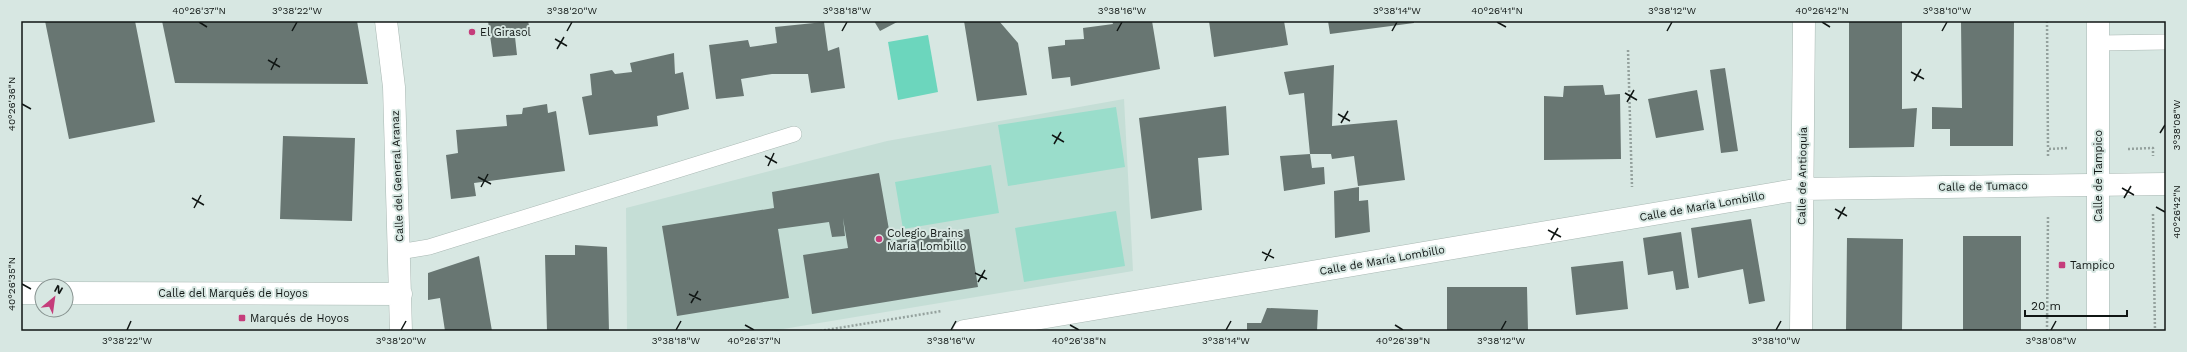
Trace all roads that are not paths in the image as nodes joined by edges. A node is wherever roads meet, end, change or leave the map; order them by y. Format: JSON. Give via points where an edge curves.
{"nodes":[{"id":1,"x":386,"y":21,"type":"edge"},
{"id":2,"x":1804,"y":21,"type":"edge"},
{"id":3,"x":2098,"y":21,"type":"edge"},
{"id":4,"x":2166,"y":42,"type":"edge"},
{"id":5,"x":2098,"y":43,"type":"junction"},
{"id":6,"x":794,"y":134,"type":"dead end"},
{"id":7,"x":2099,"y":184,"type":"junction"},
{"id":8,"x":2166,"y":184,"type":"edge"},
{"id":9,"x":1801,"y":189,"type":"junction"},
{"id":10,"x":399,"y":252,"type":"junction"},
{"id":11,"x":21,"y":293,"type":"edge"},
{"id":12,"x":34,"y":293,"type":"edge"},
{"id":13,"x":74,"y":293,"type":"edge"},
{"id":14,"x":401,"y":294,"type":"junction"},
{"id":15,"x":401,"y":331,"type":"edge"},
{"id":16,"x":964,"y":331,"type":"edge"},
{"id":17,"x":1801,"y":331,"type":"edge"},
{"id":18,"x":2098,"y":331,"type":"edge"}],
"edges":[{"from":1,"to":10,"type":"street","name":"Calle del General Aranaz","via":[[394,87]]},
{"from":2,"to":9,"type":"street","name":"Calle de Antioquía"},
{"from":3,"to":5,"type":"street","name":"Calle de Tampico"},
{"from":4,"to":5,"type":"lane"},
{"from":5,"to":7,"type":"street","name":"Calle de Tampico"},
{"from":6,"to":10,"type":"lane","via":[[429,246]]},
{"from":7,"to":8,"type":"street","name":"Calle de Tumaco"},
{"from":7,"to":9,"type":"street","name":"Calle de Tumaco"},
{"from":7,"to":18,"type":"street","name":"Calle de Tampico"},
{"from":9,"to":16,"type":"street","name":"Calle de María Lombillo"},
{"from":9,"to":17,"type":"street","name":"Calle de Antioquía"},
{"from":10,"to":14,"type":"street","name":"Calle del General Aranaz"},
{"from":11,"to":12,"type":"street"},
{"from":13,"to":14,"type":"street","name":"Calle del Marqués de Hoyos"},
{"from":14,"to":15,"type":"street","name":"Calle del General Aranaz"}]}
